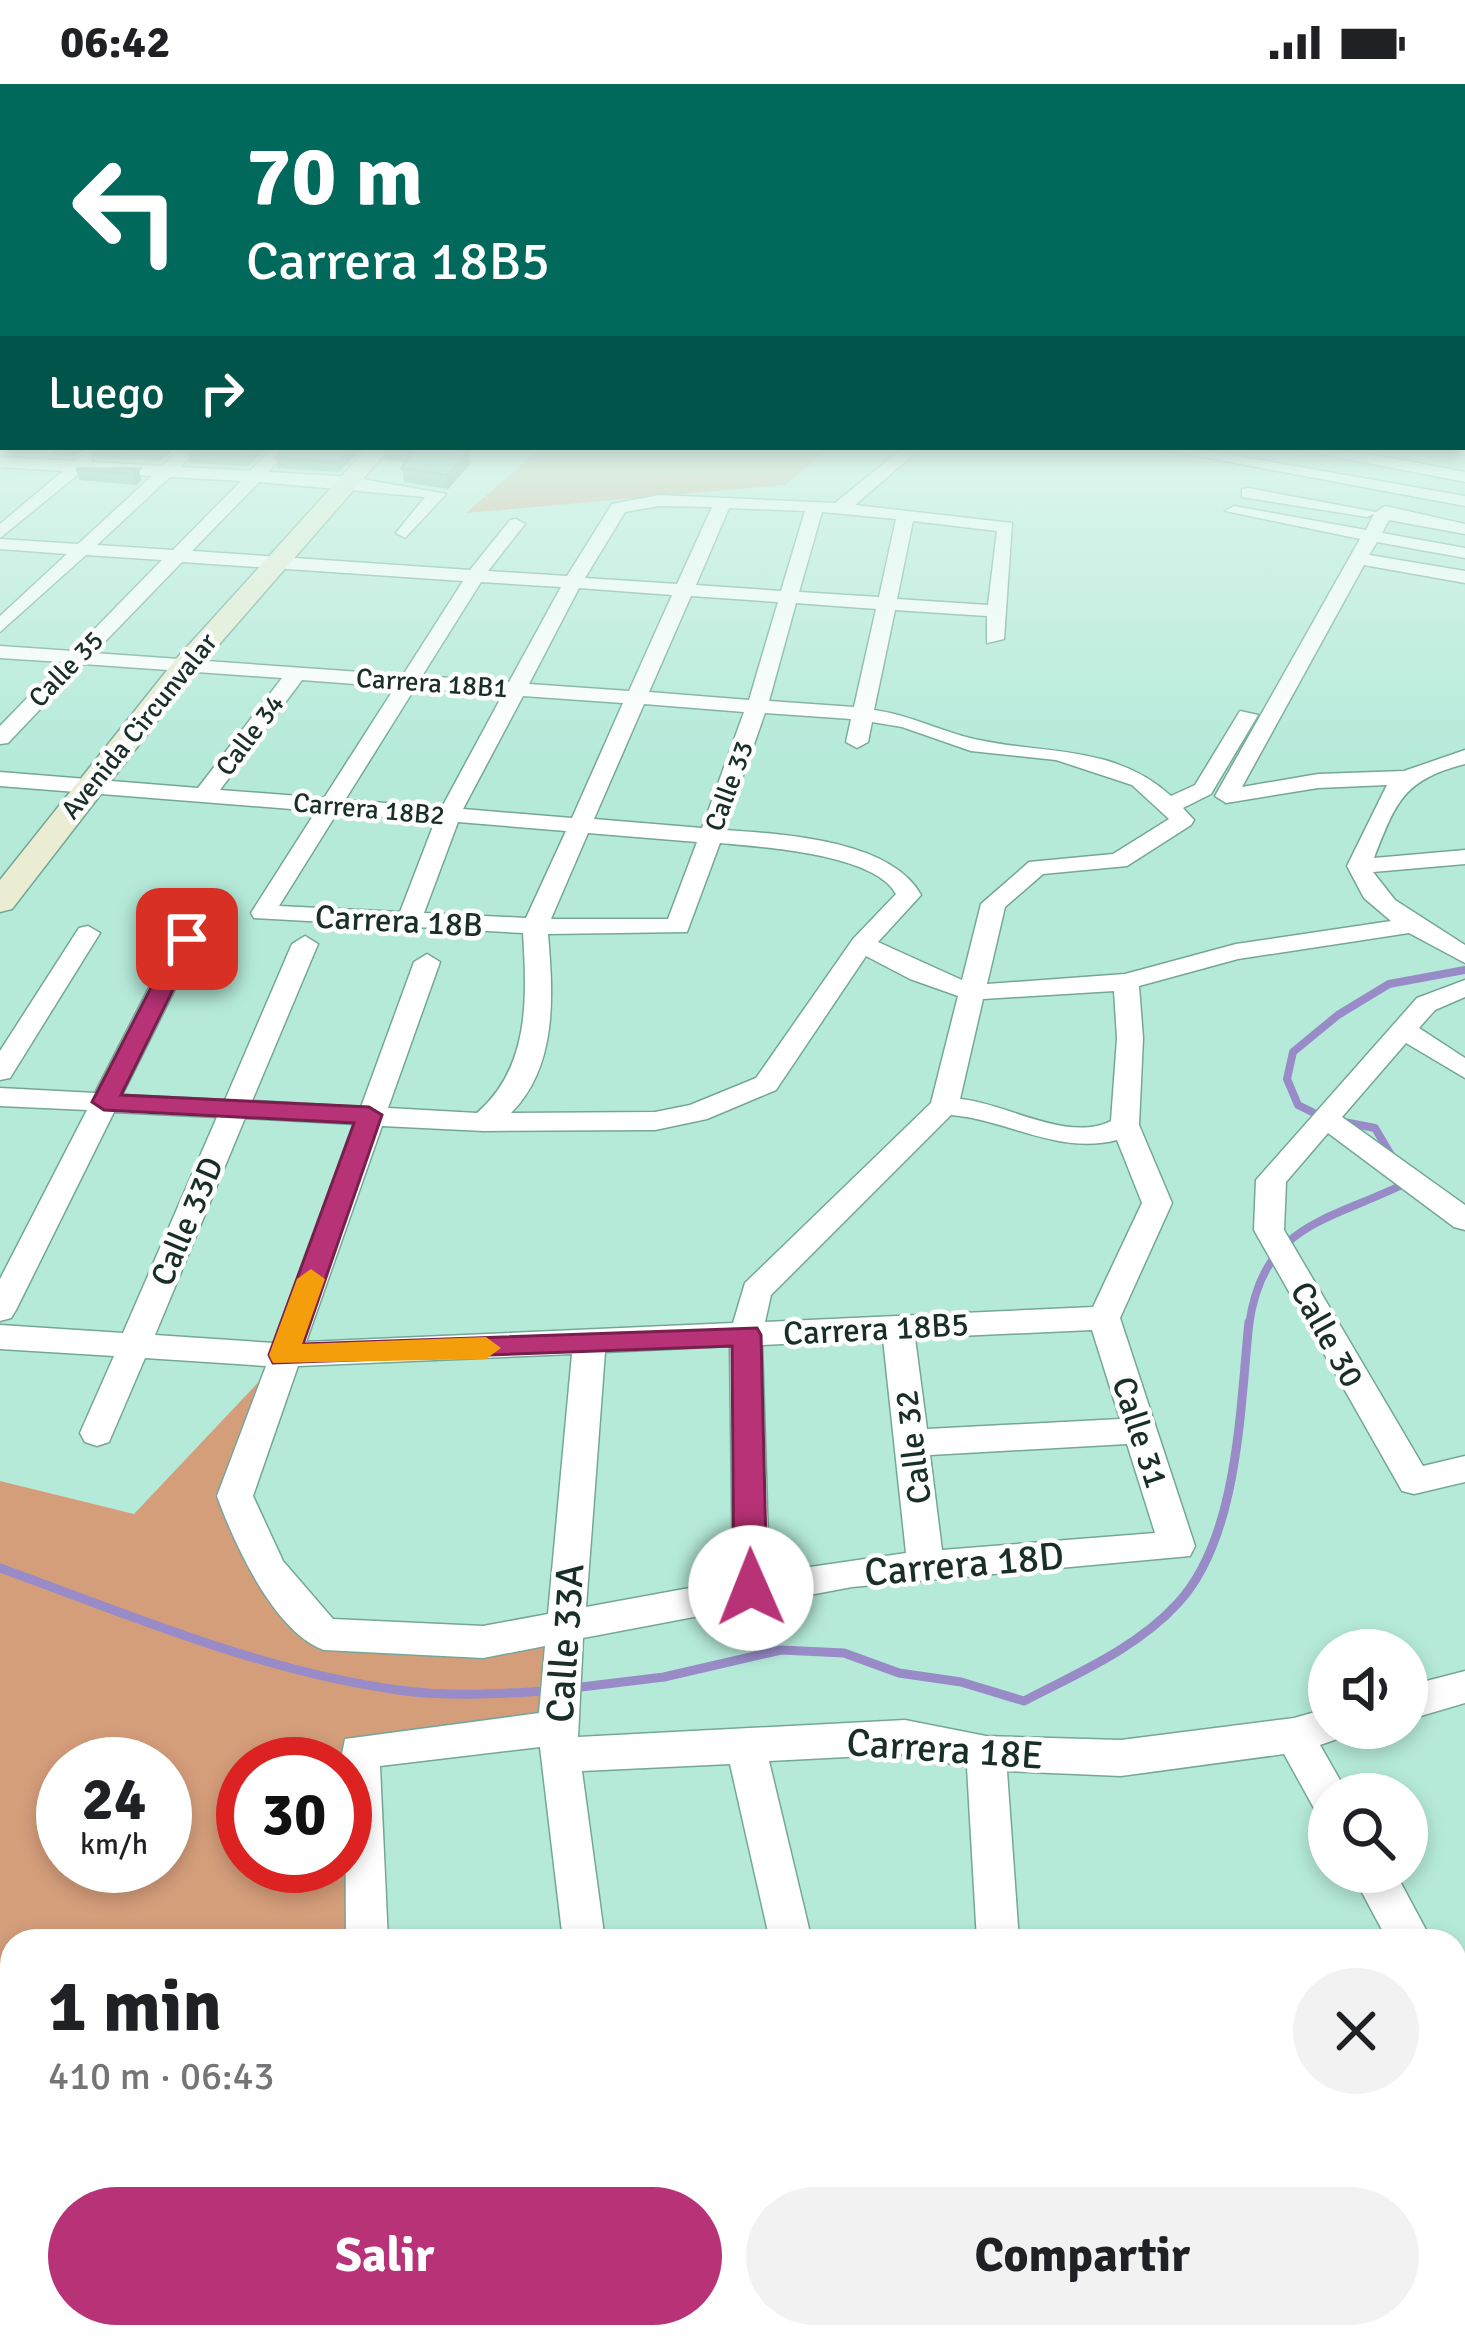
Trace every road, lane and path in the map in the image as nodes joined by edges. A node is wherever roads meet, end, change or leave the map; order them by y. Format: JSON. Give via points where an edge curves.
{"nodes":[{"id":1,"x":51,"y":548,"type":"edge"},
{"id":2,"x":85,"y":548,"type":"edge"},
{"id":3,"x":184,"y":548,"type":"edge"},
{"id":4,"x":292,"y":548,"type":"edge"},
{"id":5,"x":497,"y":548,"type":"edge"},
{"id":6,"x":594,"y":548,"type":"edge"},
{"id":7,"x":703,"y":548,"type":"edge"},
{"id":8,"x":804,"y":548,"type":"edge"},
{"id":9,"x":900,"y":548,"type":"edge"},
{"id":10,"x":1004,"y":548,"type":"edge"},
{"id":11,"x":1355,"y":548,"type":"edge"},
{"id":12,"x":1361,"y":548,"type":"edge"},
{"id":13,"x":1433,"y":548,"type":"edge"},
{"id":14,"x":83,"y":550,"type":"junction"},
{"id":15,"x":1465,"y":553,"type":"edge"},
{"id":16,"x":176,"y":556,"type":"junction"},
{"id":17,"x":1360,"y":560,"type":"junction"},
{"id":18,"x":278,"y":563,"type":"junction"},
{"id":19,"x":475,"y":576,"type":"junction"},
{"id":20,"x":1465,"y":577,"type":"edge"},
{"id":21,"x":573,"y":582,"type":"junction"},
{"id":22,"x":684,"y":590,"type":"junction"},
{"id":23,"x":790,"y":597,"type":"junction"},
{"id":24,"x":889,"y":604,"type":"junction"},
{"id":25,"x":998,"y":611,"type":"junction"},
{"id":26,"x":0,"y":626,"type":"edge"},
{"id":27,"x":994,"y":639,"type":"dead end"},
{"id":28,"x":0,"y":652,"type":"edge"},
{"id":29,"x":78,"y":658,"type":"junction"},
{"id":30,"x":186,"y":665,"type":"junction"},
{"id":31,"x":297,"y":673,"type":"junction"},
{"id":32,"x":407,"y":681,"type":"junction"},
{"id":33,"x":519,"y":689,"type":"junction"},
{"id":34,"x":637,"y":698,"type":"junction"},
{"id":35,"x":757,"y":706,"type":"junction"},
{"id":36,"x":863,"y":714,"type":"junction"},
{"id":37,"x":0,"y":737,"type":"edge"},
{"id":38,"x":857,"y":742,"type":"dead end"},
{"id":39,"x":1465,"y":757,"type":"edge"},
{"id":40,"x":0,"y":778,"type":"edge"},
{"id":41,"x":1403,"y":778,"type":"junction"},
{"id":42,"x":86,"y":787,"type":"junction"},
{"id":43,"x":203,"y":796,"type":"junction"},
{"id":44,"x":327,"y":805,"type":"junction"},
{"id":45,"x":1169,"y":806,"type":"junction"},
{"id":46,"x":449,"y":815,"type":"junction"},
{"id":47,"x":580,"y":825,"type":"junction"},
{"id":48,"x":711,"y":836,"type":"junction"},
{"id":49,"x":1465,"y":857,"type":"edge"},
{"id":50,"x":1359,"y":866,"type":"junction"},
{"id":51,"x":0,"y":902,"type":"edge"},
{"id":52,"x":409,"y":920,"type":"junction"},
{"id":53,"x":1415,"y":925,"type":"junction"},
{"id":54,"x":535,"y":926,"type":"junction"},
{"id":55,"x":88,"y":933,"type":"dead end"},
{"id":56,"x":187,"y":939,"type":"dead end"},
{"id":57,"x":305,"y":944,"type":"dead end"},
{"id":58,"x":862,"y":944,"type":"junction"},
{"id":59,"x":1465,"y":955,"type":"edge"},
{"id":60,"x":427,"y":962,"type":"dead end"},
{"id":61,"x":1126,"y":982,"type":"junction"},
{"id":62,"x":1465,"y":988,"type":"edge"},
{"id":63,"x":972,"y":992,"type":"junction"},
{"id":64,"x":1402,"y":1029,"type":"junction"},
{"id":65,"x":1465,"y":1070,"type":"edge"},
{"id":66,"x":0,"y":1072,"type":"edge"},
{"id":67,"x":0,"y":1097,"type":"edge"},
{"id":68,"x":104,"y":1102,"type":"junction"},
{"id":69,"x":944,"y":1106,"type":"junction"},
{"id":70,"x":234,"y":1109,"type":"junction"},
{"id":71,"x":369,"y":1115,"type":"junction"},
{"id":72,"x":1328,"y":1120,"type":"junction"},
{"id":73,"x":484,"y":1122,"type":"junction"},
{"id":74,"x":1125,"y":1125,"type":"junction"},
{"id":75,"x":1465,"y":1220,"type":"edge"},
{"id":76,"x":0,"y":1310,"type":"edge"},
{"id":77,"x":1104,"y":1318,"type":"junction"},
{"id":78,"x":898,"y":1327,"type":"junction"},
{"id":79,"x":746,"y":1335,"type":"junction"},
{"id":80,"x":0,"y":1337,"type":"edge"},
{"id":81,"x":589,"y":1345,"type":"junction"},
{"id":82,"x":132,"y":1346,"type":"junction"},
{"id":83,"x":284,"y":1355,"type":"junction"},
{"id":84,"x":1140,"y":1431,"type":"junction"},
{"id":85,"x":98,"y":1433,"type":"dead end"},
{"id":86,"x":912,"y":1443,"type":"junction"},
{"id":87,"x":1465,"y":1469,"type":"edge"},
{"id":88,"x":1177,"y":1546,"type":"joint"},
{"id":89,"x":926,"y":1567,"type":"junction"},
{"id":90,"x":751,"y":1588,"type":"junction"},
{"id":91,"x":563,"y":1627,"type":"junction"},
{"id":92,"x":1465,"y":1687,"type":"edge"},
{"id":93,"x":1428,"y":1697,"type":"edge"},
{"id":94,"x":1308,"y":1730,"type":"edge"},
{"id":95,"x":558,"y":1741,"type":"junction"},
{"id":96,"x":746,"y":1748,"type":"junction"},
{"id":97,"x":986,"y":1754,"type":"junction"},
{"id":98,"x":1384,"y":1893,"type":"edge"},
{"id":99,"x":366,"y":1929,"type":"edge"},
{"id":100,"x":582,"y":1929,"type":"edge"},
{"id":101,"x":788,"y":1929,"type":"edge"},
{"id":102,"x":997,"y":1929,"type":"edge"},
{"id":103,"x":1404,"y":1929,"type":"edge"}],
"edges":[{"from":1,"to":14,"type":"street"},
{"from":2,"to":14,"type":"street"},
{"from":3,"to":16,"type":"street","name":"Calle 35"},
{"from":4,"to":18,"type":"main road","name":"Avenida Circunvalar"},
{"from":5,"to":19,"type":"street"},
{"from":6,"to":21,"type":"street"},
{"from":7,"to":22,"type":"street"},
{"from":8,"to":23,"type":"street","name":"Calle 33"},
{"from":9,"to":24,"type":"street"},
{"from":10,"to":25,"type":"street"},
{"from":11,"to":45,"type":"street","via":[[1203,789]]},
{"from":12,"to":17,"type":"street"},
{"from":13,"to":15,"type":"street"},
{"from":14,"to":16,"type":"street"},
{"from":14,"to":26,"type":"street"},
{"from":16,"to":18,"type":"street"},
{"from":16,"to":29,"type":"street","name":"Calle 35"},
{"from":17,"to":20,"type":"street"},
{"from":17,"to":41,"type":"street","via":[[1226,796]]},
{"from":18,"to":19,"type":"street"},
{"from":18,"to":30,"type":"main road","name":"Avenida Circunvalar"},
{"from":19,"to":21,"type":"street"},
{"from":19,"to":32,"type":"street"},
{"from":21,"to":22,"type":"street"},
{"from":21,"to":33,"type":"street"},
{"from":22,"to":23,"type":"street"},
{"from":22,"to":34,"type":"street"},
{"from":23,"to":24,"type":"street"},
{"from":23,"to":35,"type":"street","name":"Calle 33"},
{"from":24,"to":25,"type":"street"},
{"from":24,"to":36,"type":"street"},
{"from":25,"to":27,"type":"street"},
{"from":28,"to":29,"type":"street","name":"Carrera 18B1"},
{"from":29,"to":30,"type":"street","name":"Carrera 18B1"},
{"from":29,"to":37,"type":"street","name":"Calle 35"},
{"from":30,"to":31,"type":"street","name":"Carrera 18B1"},
{"from":30,"to":42,"type":"main road","name":"Avenida Circunvalar"},
{"from":31,"to":32,"type":"street","name":"Carrera 18B1"},
{"from":31,"to":43,"type":"street","name":"Calle 34"},
{"from":32,"to":33,"type":"street","name":"Carrera 18B1"},
{"from":32,"to":44,"type":"street"},
{"from":33,"to":34,"type":"street","name":"Carrera 18B1"},
{"from":33,"to":46,"type":"street"},
{"from":34,"to":35,"type":"street","name":"Carrera 18B1"},
{"from":34,"to":47,"type":"street"},
{"from":35,"to":36,"type":"street","name":"Carrera 18B1"},
{"from":35,"to":48,"type":"street","name":"Calle 33"},
{"from":36,"to":38,"type":"street"},
{"from":36,"to":45,"type":"street","name":"Carrera 18B1","via":[[971,745],[1060,754],[1140,780]]},
{"from":39,"to":41,"type":"street"},
{"from":40,"to":42,"type":"street","name":"Carrera 18B2"},
{"from":41,"to":50,"type":"street"},
{"from":42,"to":43,"type":"street","name":"Carrera 18B2"},
{"from":42,"to":51,"type":"main road","name":"Avenida Circunvalar"},
{"from":43,"to":44,"type":"street","name":"Carrera 18B2"},
{"from":44,"to":46,"type":"street","name":"Carrera 18B2"},
{"from":44,"to":52,"type":"street","name":"Carrera 18B","via":[[263,913]]},
{"from":45,"to":63,"type":"street","via":[[1183,820],[1119,861],[1037,867],[993,904]]},
{"from":46,"to":47,"type":"street","name":"Carrera 18B2"},
{"from":46,"to":52,"type":"street"},
{"from":47,"to":48,"type":"street","name":"Carrera 18B2"},
{"from":47,"to":54,"type":"street"},
{"from":48,"to":54,"type":"street","name":"Calle 33","via":[[678,927]]},
{"from":48,"to":58,"type":"street","name":"Carrera 18B2","via":[[862,857],[902,880],[909,895]]},
{"from":49,"to":50,"type":"street"},
{"from":50,"to":53,"type":"street","via":[[1360,878],[1389,909]]},
{"from":52,"to":54,"type":"street","name":"Carrera 18B"},
{"from":53,"to":59,"type":"street"},
{"from":53,"to":61,"type":"street","via":[[1236,952]]},
{"from":54,"to":73,"type":"street","via":[[534,1036],[517,1090]]},
{"from":55,"to":66,"type":"street"},
{"from":56,"to":68,"type":"street"},
{"from":57,"to":70,"type":"street","name":"Calle 33D"},
{"from":58,"to":63,"type":"street"},
{"from":58,"to":73,"type":"street","via":[[766,1084],[655,1121]]},
{"from":60,"to":71,"type":"street"},
{"from":61,"to":63,"type":"street"},
{"from":61,"to":74,"type":"street"},
{"from":62,"to":64,"type":"street","via":[[1426,1004]]},
{"from":63,"to":69,"type":"street"},
{"from":64,"to":65,"type":"street"},
{"from":64,"to":72,"type":"street"},
{"from":67,"to":68,"type":"street"},
{"from":68,"to":70,"type":"street"},
{"from":68,"to":76,"type":"street"},
{"from":69,"to":74,"type":"street","via":[[993,1112],[1050,1134],[1107,1138]]},
{"from":69,"to":79,"type":"street","via":[[756,1291]]},
{"from":70,"to":71,"type":"street"},
{"from":70,"to":82,"type":"street","name":"Calle 33D"},
{"from":71,"to":73,"type":"street"},
{"from":71,"to":83,"type":"street"},
{"from":72,"to":75,"type":"street"},
{"from":72,"to":87,"type":"street","name":"Calle 30","via":[[1271,1180],[1269,1230],[1414,1481]]},
{"from":74,"to":77,"type":"street","via":[[1157,1203]]},
{"from":77,"to":78,"type":"street","name":"Carrera 18B5"},
{"from":77,"to":84,"type":"street","name":"Calle 31"},
{"from":78,"to":79,"type":"street","name":"Carrera 18B5"},
{"from":78,"to":86,"type":"street","name":"Calle 32"},
{"from":79,"to":81,"type":"street","name":"Carrera 18B5"},
{"from":79,"to":90,"type":"street"},
{"from":80,"to":82,"type":"street","name":"Carrera 18B5"},
{"from":81,"to":83,"type":"street","name":"Carrera 18B5"},
{"from":81,"to":91,"type":"street","name":"Calle 33A"},
{"from":82,"to":83,"type":"street","name":"Carrera 18B5"},
{"from":82,"to":85,"type":"street","name":"Calle 33D"},
{"from":83,"to":91,"type":"street","name":"Carrera 18D","via":[[235,1496],[285,1598],[324,1634],[483,1642]]},
{"from":84,"to":86,"type":"street"},
{"from":84,"to":88,"type":"street","name":"Calle 31"},
{"from":86,"to":89,"type":"street","name":"Calle 32"},
{"from":88,"to":89,"type":"street","name":"Carrera 18D"},
{"from":89,"to":90,"type":"street","name":"Carrera 18D"},
{"from":90,"to":91,"type":"street","name":"Carrera 18D"},
{"from":91,"to":95,"type":"street","name":"Calle 33A"},
{"from":92,"to":93,"type":"street"},
{"from":94,"to":97,"type":"street","name":"Carrera 18E","via":[[1121,1758]]},
{"from":95,"to":96,"type":"street","name":"Carrera 18E"},
{"from":95,"to":99,"type":"street","name":"Carrera 18E","via":[[359,1751]]},
{"from":95,"to":100,"type":"street","name":"Calle 33A"},
{"from":96,"to":97,"type":"street","name":"Carrera 18E","via":[[905,1737]]},
{"from":96,"to":101,"type":"street"},
{"from":97,"to":102,"type":"street"},
{"from":98,"to":103,"type":"street"}]}
